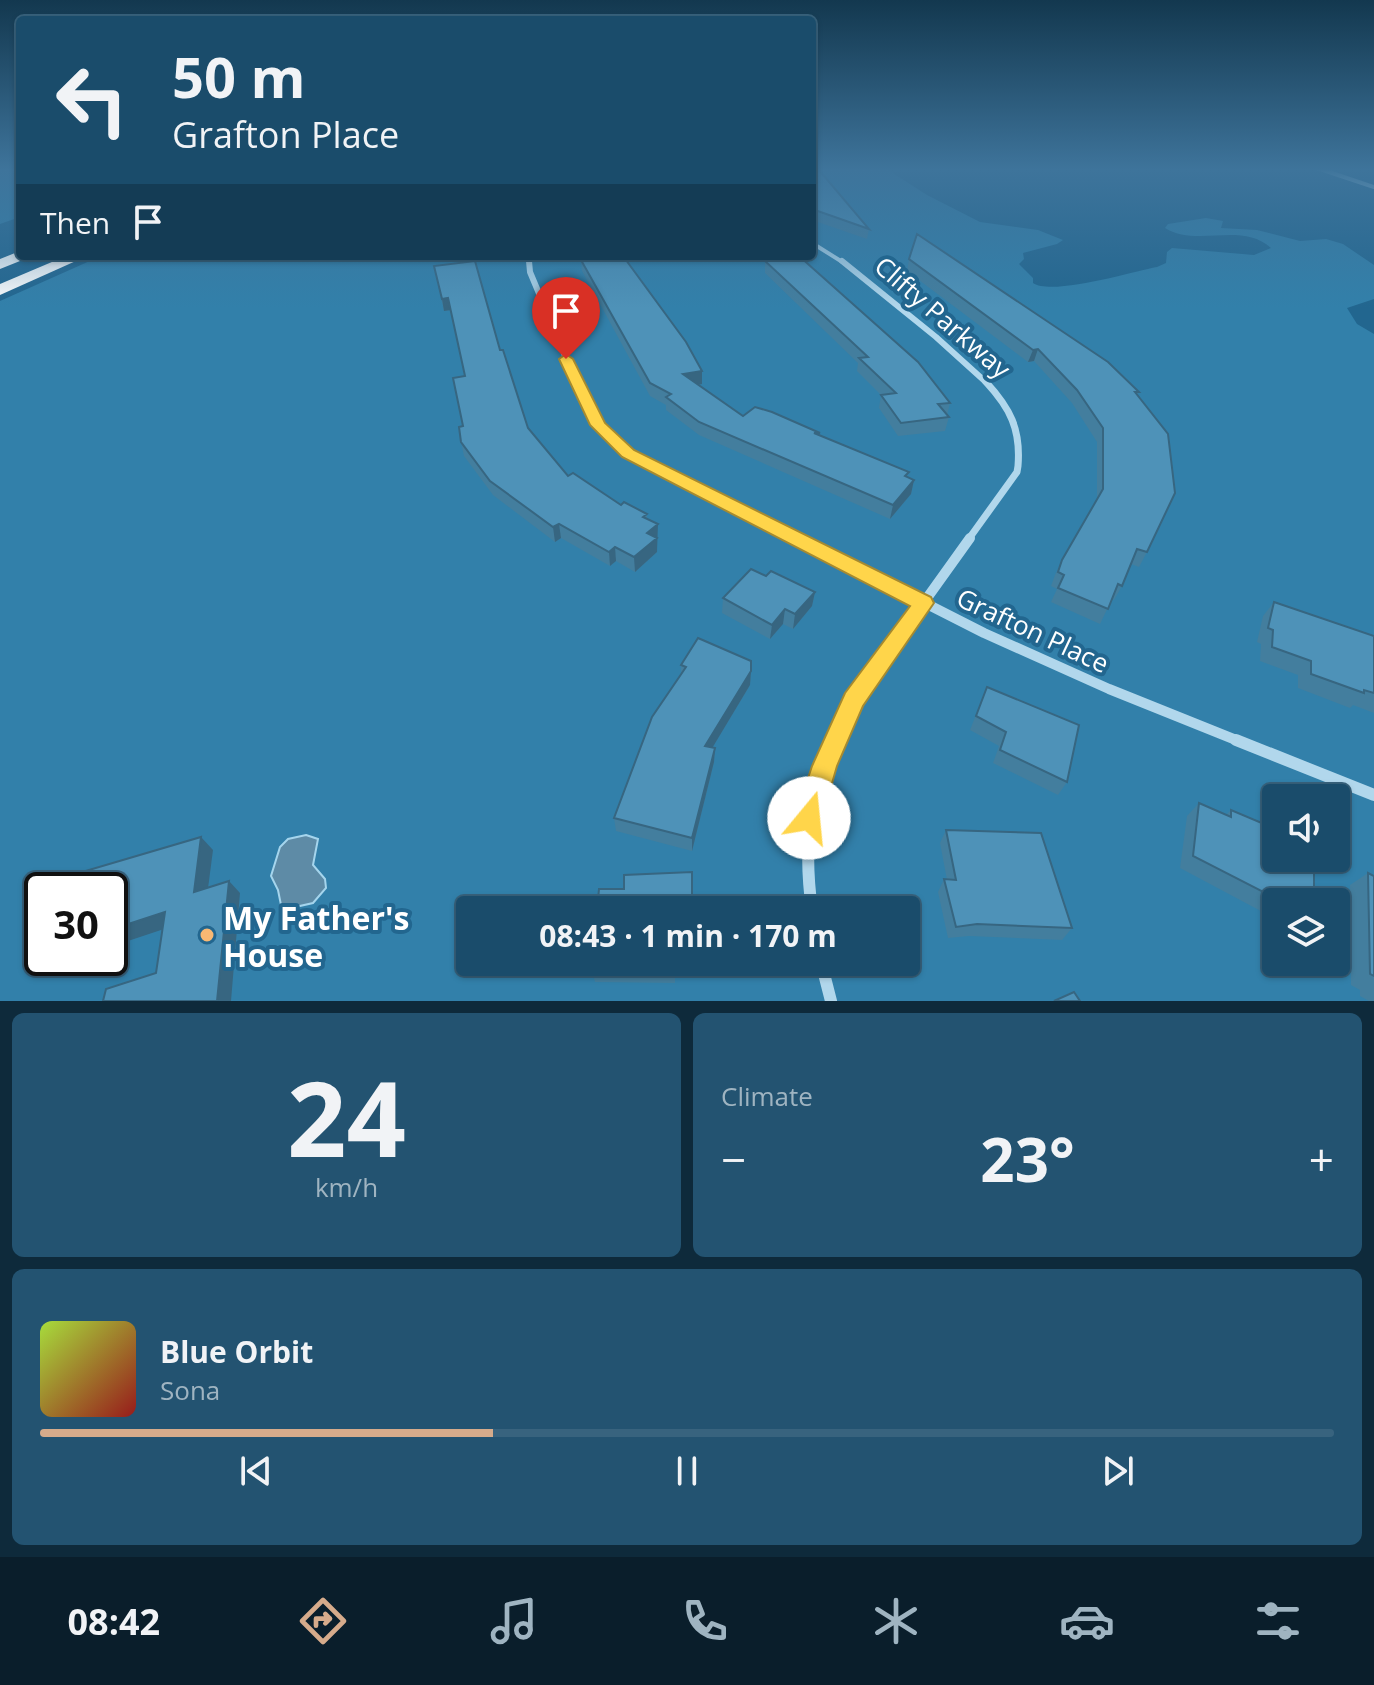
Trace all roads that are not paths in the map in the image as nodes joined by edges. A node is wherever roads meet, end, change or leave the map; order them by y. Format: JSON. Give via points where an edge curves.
{"nodes":[{"id":1,"x":816,"y":245,"type":"edge"},
{"id":2,"x":70,"y":260,"type":"edge"},
{"id":3,"x":528,"y":260,"type":"edge"},
{"id":4,"x":0,"y":290,"type":"edge"},
{"id":5,"x":923,"y":603,"type":"junction"},
{"id":6,"x":1374,"y":795,"type":"edge"},
{"id":7,"x":812,"y":896,"type":"edge"},
{"id":8,"x":825,"y":976,"type":"edge"},
{"id":9,"x":831,"y":1001,"type":"edge"}],
"edges":[{"from":1,"to":5,"type":"street","name":"Clifty Parkway","via":[[981,377],[1015,420],[1020,440],[1017,472]]},
{"from":2,"to":4,"type":"highway"},
{"from":3,"to":5,"type":"street","name":"Grafton Place","via":[[586,406],[610,438],[651,468]]},
{"from":5,"to":6,"type":"street","name":"Grafton Place","via":[[1109,689]]},
{"from":5,"to":7,"type":"street","name":"Clifty Parkway","via":[[854,700],[824,766],[809,818]]},
{"from":8,"to":9,"type":"street"}]}
